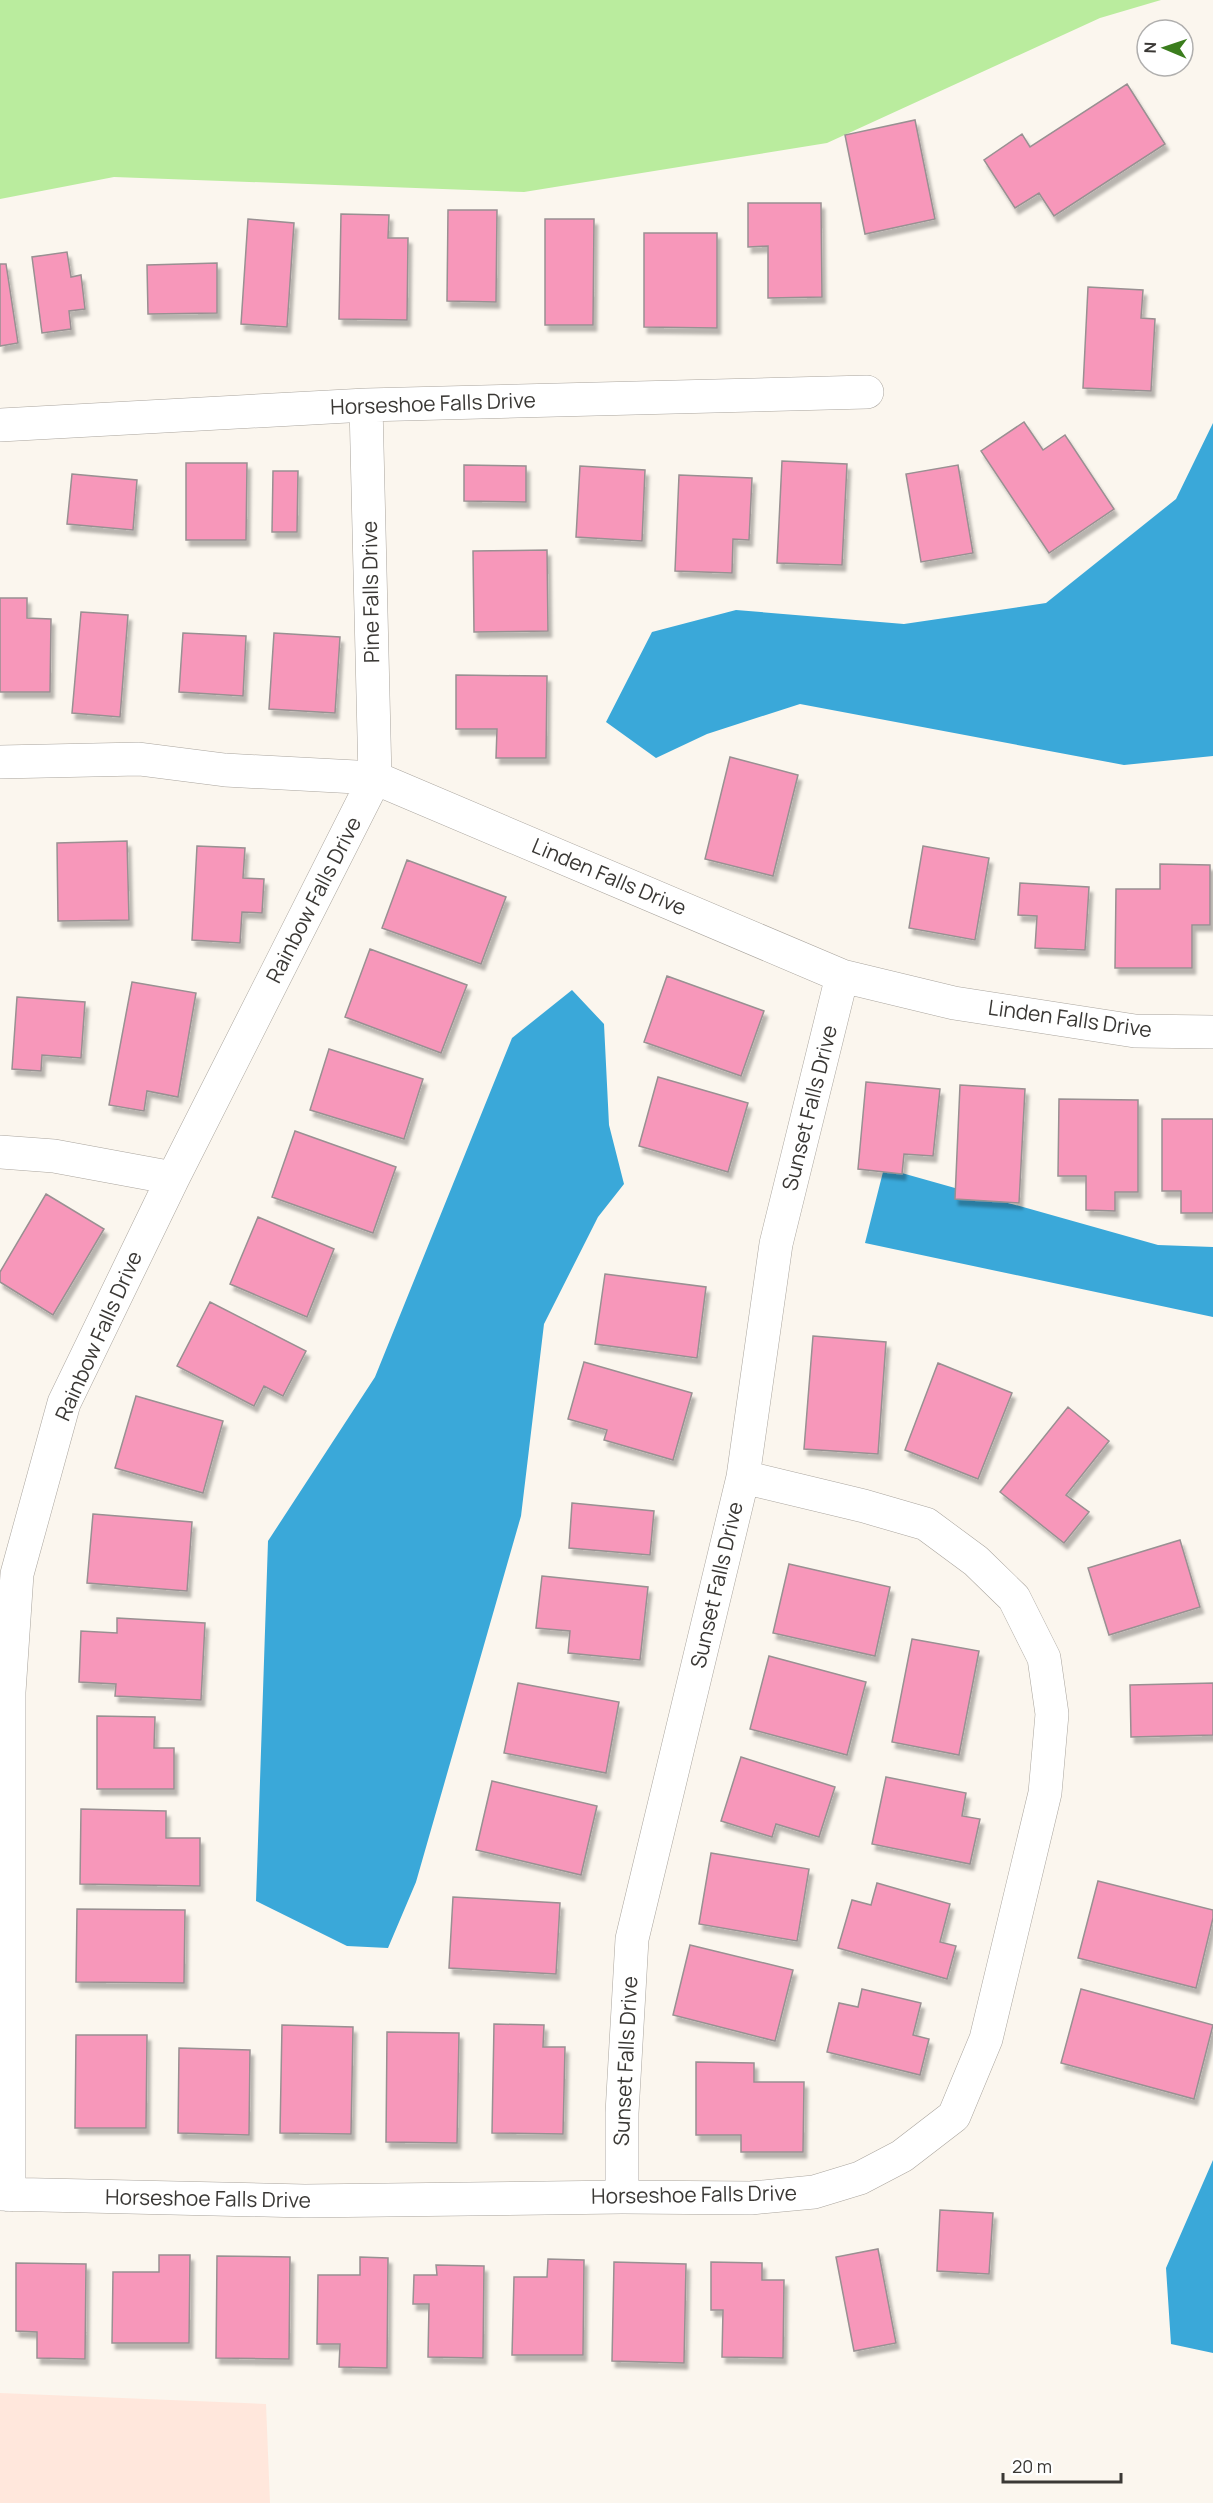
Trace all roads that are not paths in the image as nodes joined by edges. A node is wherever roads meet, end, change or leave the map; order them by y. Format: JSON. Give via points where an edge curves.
{"nodes":[{"id":1,"x":867,"y":392,"type":"dead end"},
{"id":2,"x":366,"y":405,"type":"junction"},
{"id":3,"x":0,"y":425,"type":"edge"},
{"id":4,"x":0,"y":762,"type":"edge"},
{"id":5,"x":375,"y":778,"type":"junction"},
{"id":6,"x":842,"y":976,"type":"junction"},
{"id":7,"x":1213,"y":1032,"type":"edge"},
{"id":8,"x":0,"y":1152,"type":"edge"},
{"id":9,"x":173,"y":1178,"type":"junction"},
{"id":10,"x":743,"y":1477,"type":"junction"},
{"id":11,"x":4,"y":2195,"type":"edge"},
{"id":12,"x":622,"y":2197,"type":"junction"}],
"edges":[{"from":1,"to":2,"type":"street","name":"Horseshoe Falls Drive"},
{"from":2,"to":3,"type":"street","name":"Horseshoe Falls Drive"},
{"from":2,"to":5,"type":"street","name":"Pine Falls Drive"},
{"from":4,"to":5,"type":"street","name":"Linden Falls Drive","via":[[139,759],[225,770]]},
{"from":5,"to":6,"type":"street","name":"Linden Falls Drive"},
{"from":5,"to":9,"type":"street","name":"Rainbow Falls Drive"},
{"from":6,"to":7,"type":"street","name":"Linden Falls Drive","via":[[954,1003],[1135,1031]]},
{"from":6,"to":10,"type":"street","name":"Sunset Falls Drive","via":[[776,1244]]},
{"from":8,"to":9,"type":"street","via":[[54,1156]]},
{"from":9,"to":11,"type":"street","name":"Rainbow Falls Drive","via":[[64,1403],[17,1574],[9,1692]]},
{"from":10,"to":12,"type":"street","name":"Sunset Falls Drive","via":[[632,1940],[622,2113]]},
{"from":10,"to":12,"type":"street","name":"Horseshoe Falls Drive","via":[[926,1524],[976,1560],[1014,1598],[1044,1658],[1052,1714],[1045,1793],[986,2039],[954,2116],[902,2156],[860,2178],[814,2192],[751,2198]]},
{"from":11,"to":12,"type":"street","name":"Horseshoe Falls Drive","via":[[305,2201]]}]}
